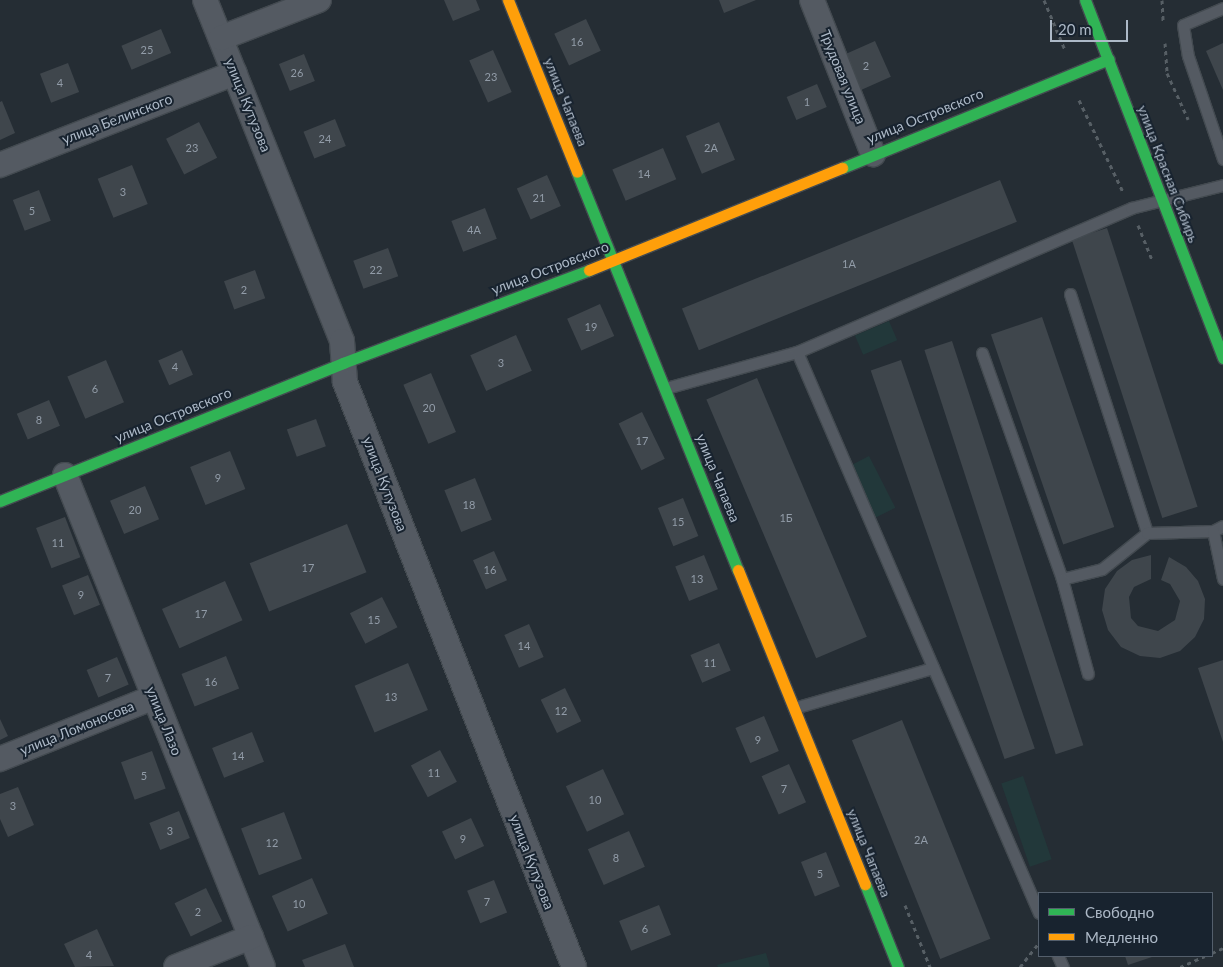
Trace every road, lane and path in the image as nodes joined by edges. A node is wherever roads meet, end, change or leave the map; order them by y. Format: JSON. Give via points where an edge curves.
{"nodes":[{"id":1,"x":205,"y":0,"type":"edge"},
{"id":2,"x":319,"y":0,"type":"edge"},
{"id":3,"x":508,"y":0,"type":"edge"},
{"id":4,"x":812,"y":0,"type":"edge"},
{"id":5,"x":1085,"y":0,"type":"edge"},
{"id":6,"x":1223,"y":8,"type":"edge"},
{"id":7,"x":221,"y":38,"type":"junction"},
{"id":8,"x":1109,"y":59,"type":"junction"},
{"id":9,"x":235,"y":73,"type":"junction"},
{"id":10,"x":873,"y":154,"type":"junction"},
{"id":11,"x":1223,"y":160,"type":"edge"},
{"id":12,"x":0,"y":165,"type":"edge"},
{"id":13,"x":1223,"y":186,"type":"edge"},
{"id":14,"x":1164,"y":201,"type":"junction"},
{"id":15,"x":614,"y":260,"type":"junction"},
{"id":16,"x":1070,"y":294,"type":"dead end"},
{"id":17,"x":797,"y":352,"type":"junction"},
{"id":18,"x":982,"y":353,"type":"dead end"},
{"id":19,"x":1223,"y":358,"type":"edge"},
{"id":20,"x":343,"y":363,"type":"junction"},
{"id":21,"x":666,"y":388,"type":"junction"},
{"id":22,"x":65,"y":475,"type":"junction"},
{"id":23,"x":0,"y":501,"type":"edge"},
{"id":24,"x":1218,"y":529,"type":"edge"},
{"id":25,"x":1147,"y":532,"type":"junction"},
{"id":26,"x":1062,"y":579,"type":"junction"},
{"id":27,"x":1223,"y":579,"type":"edge"},
{"id":28,"x":933,"y":668,"type":"junction"},
{"id":29,"x":1088,"y":674,"type":"dead end"},
{"id":30,"x":154,"y":697,"type":"junction"},
{"id":31,"x":794,"y":708,"type":"junction"},
{"id":32,"x":0,"y":759,"type":"edge"},
{"id":33,"x":1038,"y":911,"type":"edge"},
{"id":34,"x":251,"y":937,"type":"junction"},
{"id":35,"x":1038,"y":944,"type":"edge"},
{"id":36,"x":1203,"y":957,"type":"edge"},
{"id":37,"x":176,"y":967,"type":"edge"},
{"id":38,"x":263,"y":967,"type":"edge"},
{"id":39,"x":574,"y":967,"type":"edge"},
{"id":40,"x":898,"y":967,"type":"edge"},
{"id":41,"x":1020,"y":967,"type":"edge"},
{"id":42,"x":1180,"y":967,"type":"edge"}],
"edges":[{"from":1,"to":7,"type":"street","name":"улица Кутузова"},
{"from":2,"to":7,"type":"street"},
{"from":3,"to":15,"type":"street","name":"улица Чапаева"},
{"from":4,"to":10,"type":"street","name":"Трудовая улица"},
{"from":5,"to":8,"type":"street","name":"улица Красная Сибирь"},
{"from":6,"to":11,"type":"lane","via":[[1183,25],[1188,56]]},
{"from":7,"to":9,"type":"street","name":"улица Кутузова"},
{"from":8,"to":10,"type":"street","name":"улица Островского"},
{"from":8,"to":14,"type":"street","name":"улица Красная Сибирь"},
{"from":9,"to":12,"type":"street","name":"улица Белинского"},
{"from":9,"to":20,"type":"street","name":"улица Кутузова","via":[[342,341]]},
{"from":10,"to":15,"type":"street","name":"улица Островского"},
{"from":13,"to":14,"type":"lane"},
{"from":14,"to":17,"type":"lane","via":[[1131,208]]},
{"from":14,"to":19,"type":"street","name":"улица Красная Сибирь"},
{"from":15,"to":20,"type":"street","name":"улица Островского"},
{"from":15,"to":21,"type":"street","name":"улица Чапаева"},
{"from":16,"to":25,"type":"lane"},
{"from":17,"to":21,"type":"lane"},
{"from":17,"to":28,"type":"lane"},
{"from":18,"to":26,"type":"lane"},
{"from":20,"to":22,"type":"street","name":"улица Островского"},
{"from":20,"to":39,"type":"street","name":"улица Кутузова","via":[[345,382]]},
{"from":21,"to":31,"type":"street","name":"улица Чапаева"},
{"from":22,"to":23,"type":"street","name":"улица Островского"},
{"from":22,"to":30,"type":"street","name":"улица Лазо"},
{"from":24,"to":25,"type":"lane"},
{"from":24,"to":27,"type":"lane"},
{"from":25,"to":26,"type":"lane","via":[[1102,569]]},
{"from":26,"to":29,"type":"lane"},
{"from":28,"to":31,"type":"lane"},
{"from":28,"to":33,"type":"lane"},
{"from":30,"to":32,"type":"street","name":"улица Ломоносова"},
{"from":30,"to":34,"type":"street","name":"улица Лазо"},
{"from":31,"to":40,"type":"street","name":"улица Чапаева"},
{"from":34,"to":37,"type":"street"},
{"from":34,"to":38,"type":"street","name":"улица Лазо"},
{"from":35,"to":41,"type":"path"},
{"from":36,"to":42,"type":"path"}]}
